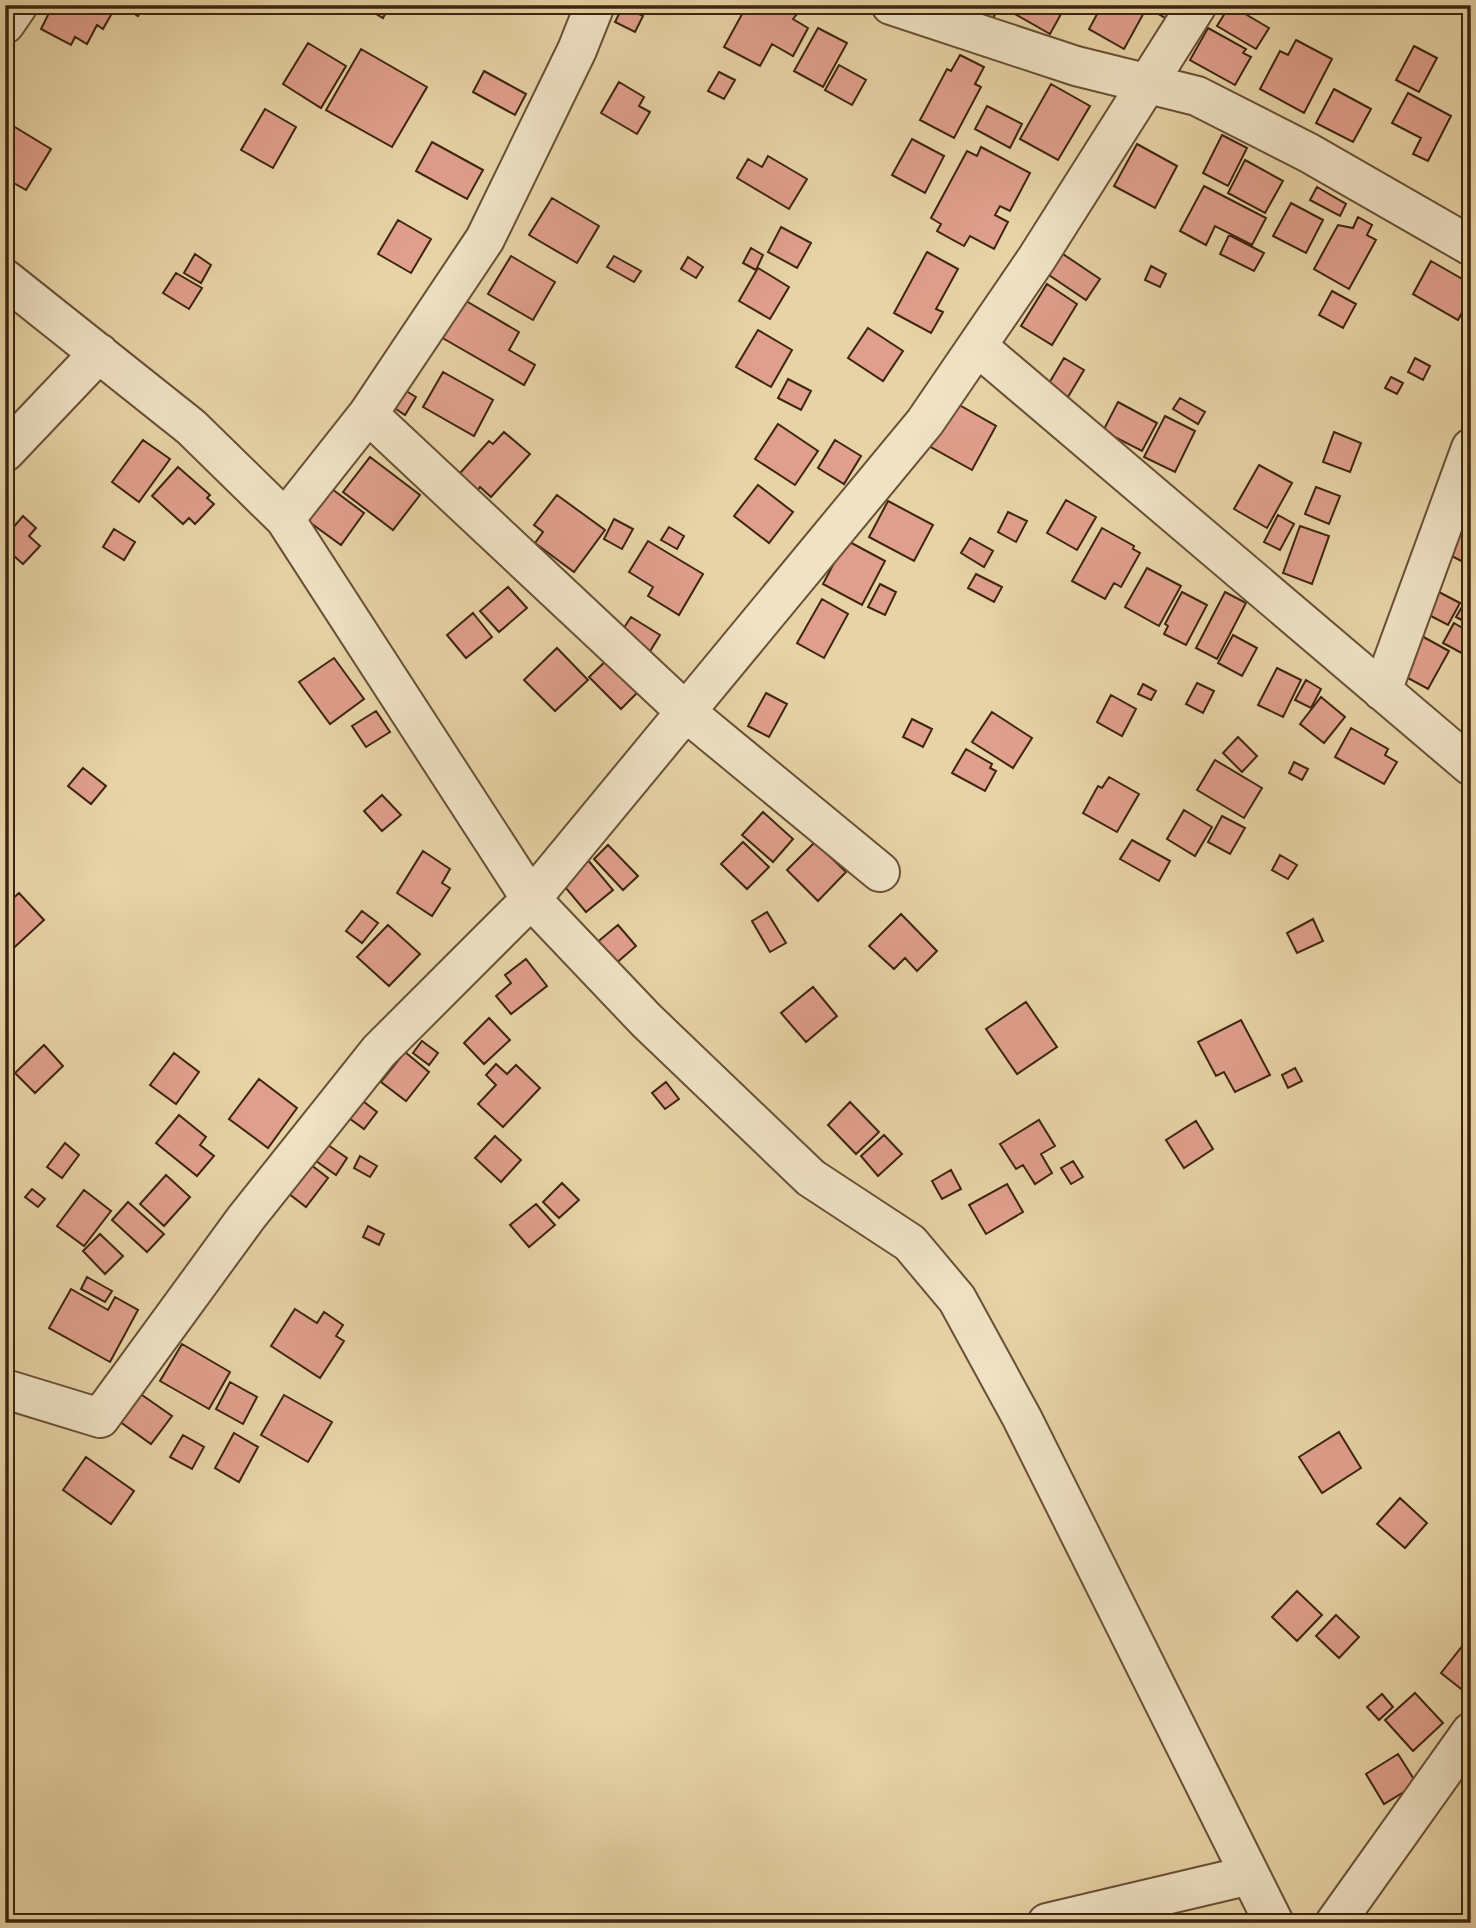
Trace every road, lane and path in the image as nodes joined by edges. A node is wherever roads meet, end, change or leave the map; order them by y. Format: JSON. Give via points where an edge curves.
{"nodes":[{"id":1,"x":18,"y":5,"type":"edge"},
{"id":2,"x":595,"y":5,"type":"edge"},
{"id":3,"x":891,"y":5,"type":"edge"},
{"id":4,"x":1197,"y":5,"type":"edge"},
{"id":5,"x":5,"y":24,"type":"edge"},
{"id":6,"x":1146,"y":83,"type":"junction"},
{"id":7,"x":1471,"y":246,"type":"edge"},
{"id":8,"x":5,"y":279,"type":"edge"},
{"id":9,"x":977,"y":346,"type":"junction"},
{"id":10,"x":99,"y":353,"type":"junction"},
{"id":11,"x":368,"y":414,"type":"junction"},
{"id":12,"x":1471,"y":448,"type":"edge"},
{"id":13,"x":5,"y":452,"type":"edge"},
{"id":14,"x":285,"y":519,"type":"junction"},
{"id":15,"x":1382,"y":691,"type":"junction"},
{"id":16,"x":686,"y":712,"type":"junction"},
{"id":17,"x":1471,"y":766,"type":"edge"},
{"id":18,"x":880,"y":872,"type":"dead end"},
{"id":19,"x":531,"y":899,"type":"junction"},
{"id":20,"x":5,"y":1389,"type":"edge"},
{"id":21,"x":1471,"y":1732,"type":"edge"},
{"id":22,"x":1250,"y":1875,"type":"junction"},
{"id":23,"x":1047,"y":1923,"type":"edge"},
{"id":24,"x":1274,"y":1923,"type":"edge"},
{"id":25,"x":1335,"y":1923,"type":"edge"}],
"edges":[{"from":1,"to":5,"type":"street"},
{"from":2,"to":11,"type":"street","via":[[485,239]]},
{"from":3,"to":6,"type":"street","via":[[1076,66]]},
{"from":4,"to":6,"type":"street"},
{"from":6,"to":7,"type":"street","via":[[1197,96],[1309,153]]},
{"from":6,"to":9,"type":"street"},
{"from":8,"to":10,"type":"street"},
{"from":9,"to":15,"type":"street"},
{"from":9,"to":16,"type":"street","via":[[925,422]]},
{"from":10,"to":13,"type":"street"},
{"from":10,"to":14,"type":"street","via":[[191,427]]},
{"from":11,"to":14,"type":"street"},
{"from":11,"to":16,"type":"street"},
{"from":12,"to":15,"type":"street"},
{"from":14,"to":19,"type":"street"},
{"from":15,"to":17,"type":"street"},
{"from":16,"to":18,"type":"street"},
{"from":16,"to":19,"type":"street"},
{"from":19,"to":20,"type":"street","via":[[379,1051],[246,1218],[100,1418]]},
{"from":19,"to":22,"type":"street","via":[[646,1020],[811,1178],[911,1243],[957,1299],[1022,1418]]},
{"from":21,"to":25,"type":"street"},
{"from":22,"to":23,"type":"street"},
{"from":22,"to":24,"type":"street"}]}
